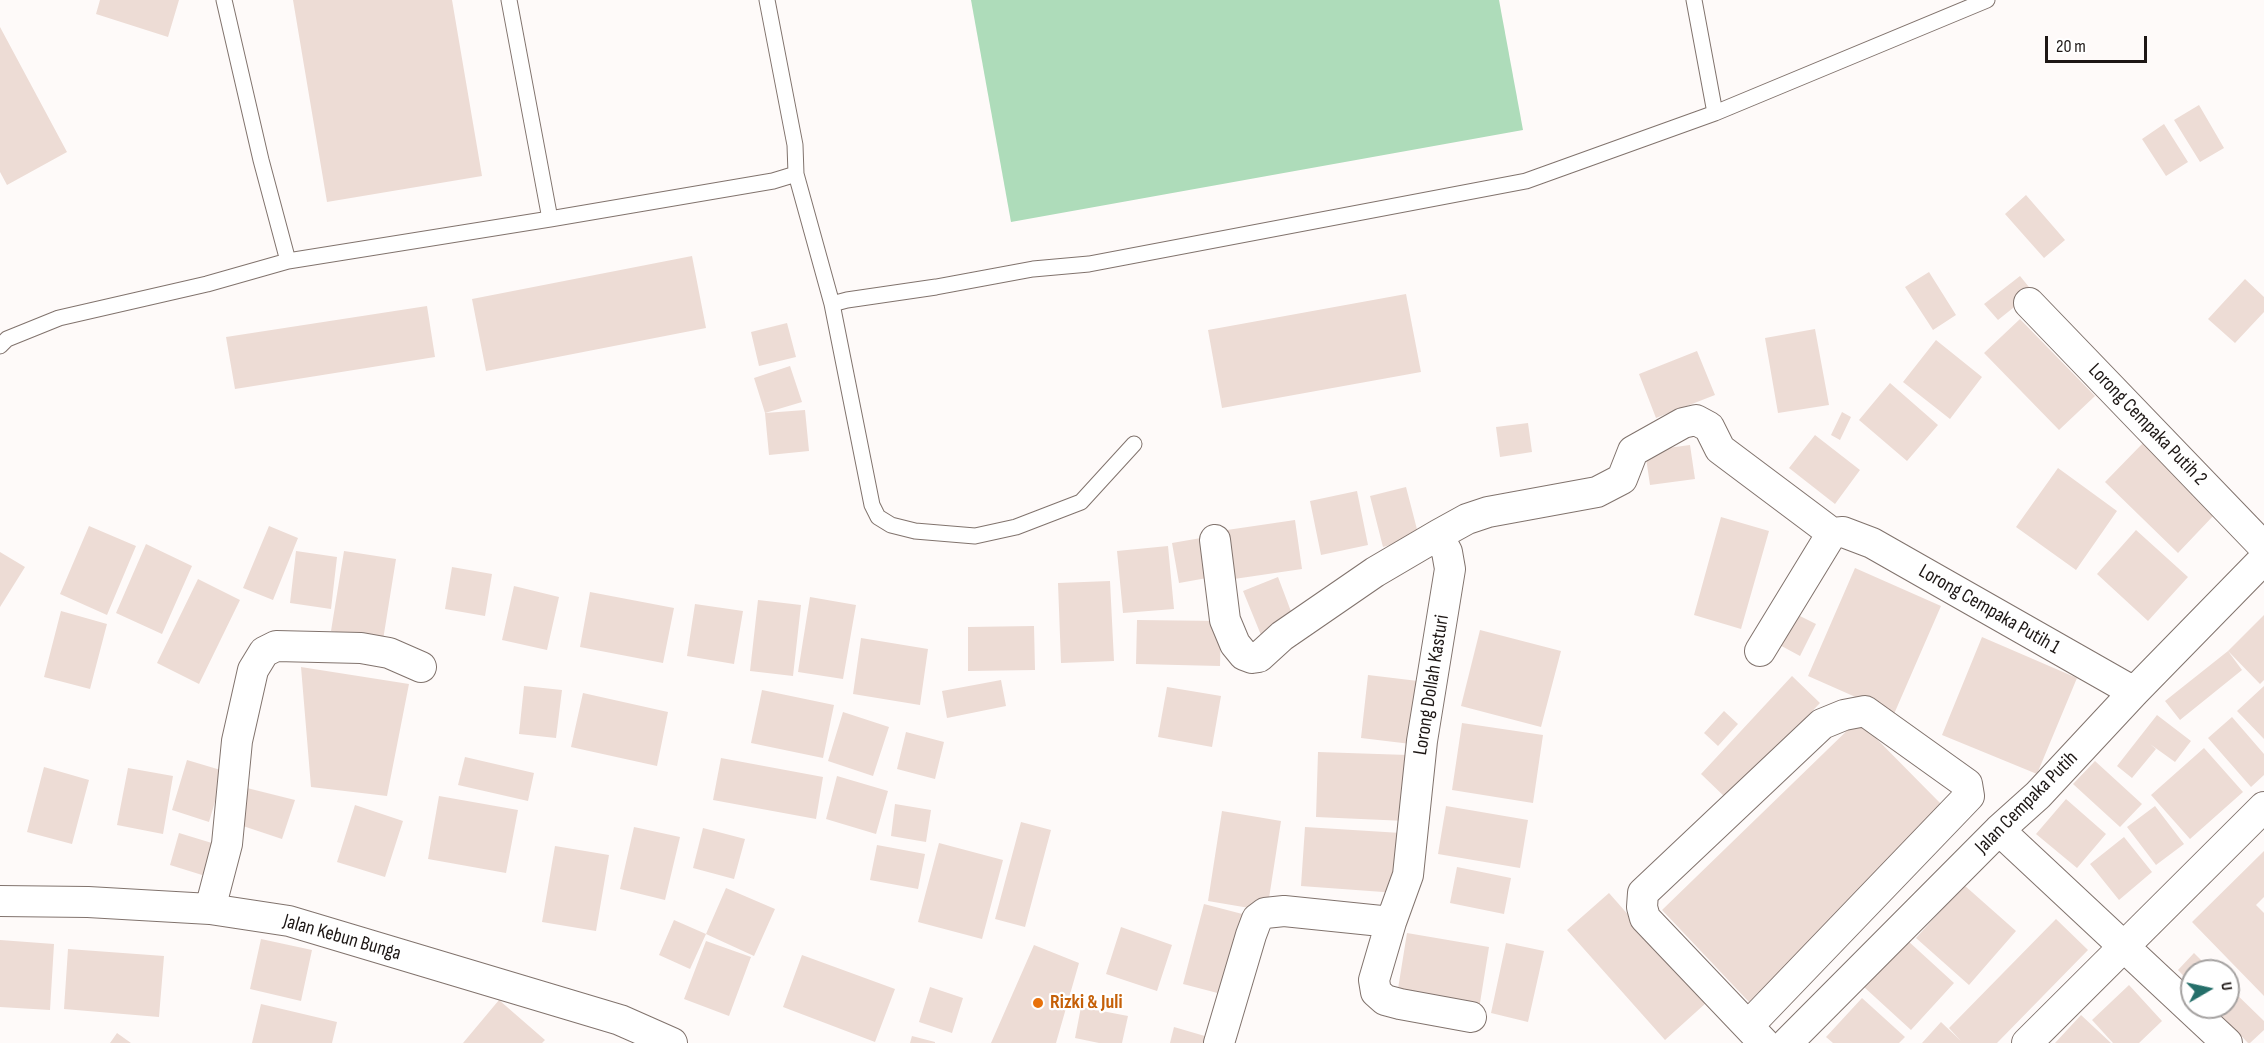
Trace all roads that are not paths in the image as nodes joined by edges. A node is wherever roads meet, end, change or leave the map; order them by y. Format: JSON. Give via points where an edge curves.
{"nodes":[{"id":1,"x":224,"y":0,"type":"edge"},
{"id":2,"x":509,"y":0,"type":"edge"},
{"id":3,"x":767,"y":0,"type":"edge"},
{"id":4,"x":1694,"y":0,"type":"edge"},
{"id":5,"x":1987,"y":0,"type":"edge"},
{"id":6,"x":1715,"y":112,"type":"junction"},
{"id":7,"x":796,"y":174,"type":"junction"},
{"id":8,"x":550,"y":219,"type":"junction"},
{"id":9,"x":288,"y":261,"type":"junction"},
{"id":10,"x":2029,"y":303,"type":"dead end"},
{"id":11,"x":832,"y":304,"type":"junction"},
{"id":12,"x":0,"y":346,"type":"edge"},
{"id":13,"x":1134,"y":444,"type":"dead end"},
{"id":14,"x":1837,"y":533,"type":"junction"},
{"id":15,"x":1438,"y":535,"type":"junction"},
{"id":16,"x":1215,"y":540,"type":"dead end"},
{"id":17,"x":2264,"y":547,"type":"edge"},
{"id":18,"x":2264,"y":559,"type":"edge"},
{"id":19,"x":1760,"y":651,"type":"dead end"},
{"id":20,"x":421,"y":667,"type":"dead end"},
{"id":21,"x":2134,"y":692,"type":"junction"},
{"id":22,"x":2264,"y":807,"type":"edge"},
{"id":23,"x":1999,"y":830,"type":"junction"},
{"id":24,"x":0,"y":900,"type":"edge"},
{"id":25,"x":210,"y":909,"type":"junction"},
{"id":26,"x":1391,"y":922,"type":"junction"},
{"id":27,"x":2123,"y":945,"type":"junction"},
{"id":28,"x":1471,"y":1017,"type":"dead end"},
{"id":29,"x":1756,"y":1034,"type":"edge"},
{"id":30,"x":672,"y":1043,"type":"edge"},
{"id":31,"x":1219,"y":1043,"type":"edge"},
{"id":32,"x":1787,"y":1043,"type":"edge"},
{"id":33,"x":2027,"y":1043,"type":"edge"},
{"id":34,"x":2227,"y":1043,"type":"edge"}],
"edges":[{"from":1,"to":9,"type":"lane"},
{"from":2,"to":8,"type":"lane"},
{"from":3,"to":7,"type":"lane","via":[[795,145]]},
{"from":4,"to":6,"type":"lane"},
{"from":5,"to":6,"type":"lane"},
{"from":6,"to":11,"type":"lane","via":[[1526,181],[1089,264],[1033,269]]},
{"from":7,"to":8,"type":"lane","via":[[774,182]]},
{"from":7,"to":11,"type":"lane"},
{"from":8,"to":9,"type":"lane"},
{"from":9,"to":12,"type":"lane","via":[[59,318],[7,339]]},
{"from":10,"to":17,"type":"street","name":"Lorong Cempaka Putih 2"},
{"from":11,"to":13,"type":"lane","via":[[872,505],[878,517],[891,525],[975,536],[1016,527],[1081,502]]},
{"from":14,"to":15,"type":"street","name":"Lorong Cempaka Putih 1","via":[[1720,449],[1709,427],[1696,420],[1683,423],[1633,451],[1622,479],[1597,492],[1488,512]]},
{"from":14,"to":19,"type":"street"},
{"from":14,"to":21,"type":"street","name":"Lorong Cempaka Putih 1","via":[[1872,543]]},
{"from":15,"to":16,"type":"street","via":[[1375,572],[1282,636],[1259,657],[1252,658],[1235,644],[1225,620]]},
{"from":15,"to":26,"type":"street","name":"Lorong Dollah Kasturi","via":[[1450,568],[1422,741],[1408,875]]},
{"from":18,"to":21,"type":"street","name":"Jalan Cempaka Putih"},
{"from":20,"to":25,"type":"street","via":[[388,653],[361,648],[276,646],[264,652],[253,670],[237,741],[227,844]]},
{"from":21,"to":23,"type":"street","name":"Jalan Cempaka Putih","via":[[2038,795]]},
{"from":22,"to":27,"type":"street"},
{"from":23,"to":27,"type":"street"},
{"from":23,"to":32,"type":"street","name":"Jalan Cempaka Putih"},
{"from":24,"to":25,"type":"street","name":"Jalan Kebun Bunga"},
{"from":25,"to":30,"type":"street","name":"Jalan Kebun Bunga","via":[[300,924],[620,1020]]},
{"from":26,"to":28,"type":"street","name":"Lorong Dollah Kasturi","via":[[1374,980],[1376,992],[1385,1000]]},
{"from":26,"to":31,"type":"street","via":[[1284,911],[1265,913],[1257,919],[1251,935]]},
{"from":27,"to":33,"type":"street"},
{"from":27,"to":34,"type":"street"},
{"from":29,"to":29,"type":"street","via":[[1969,796],[1967,784],[1865,711],[1822,724],[1642,893],[1645,918]]}]}
